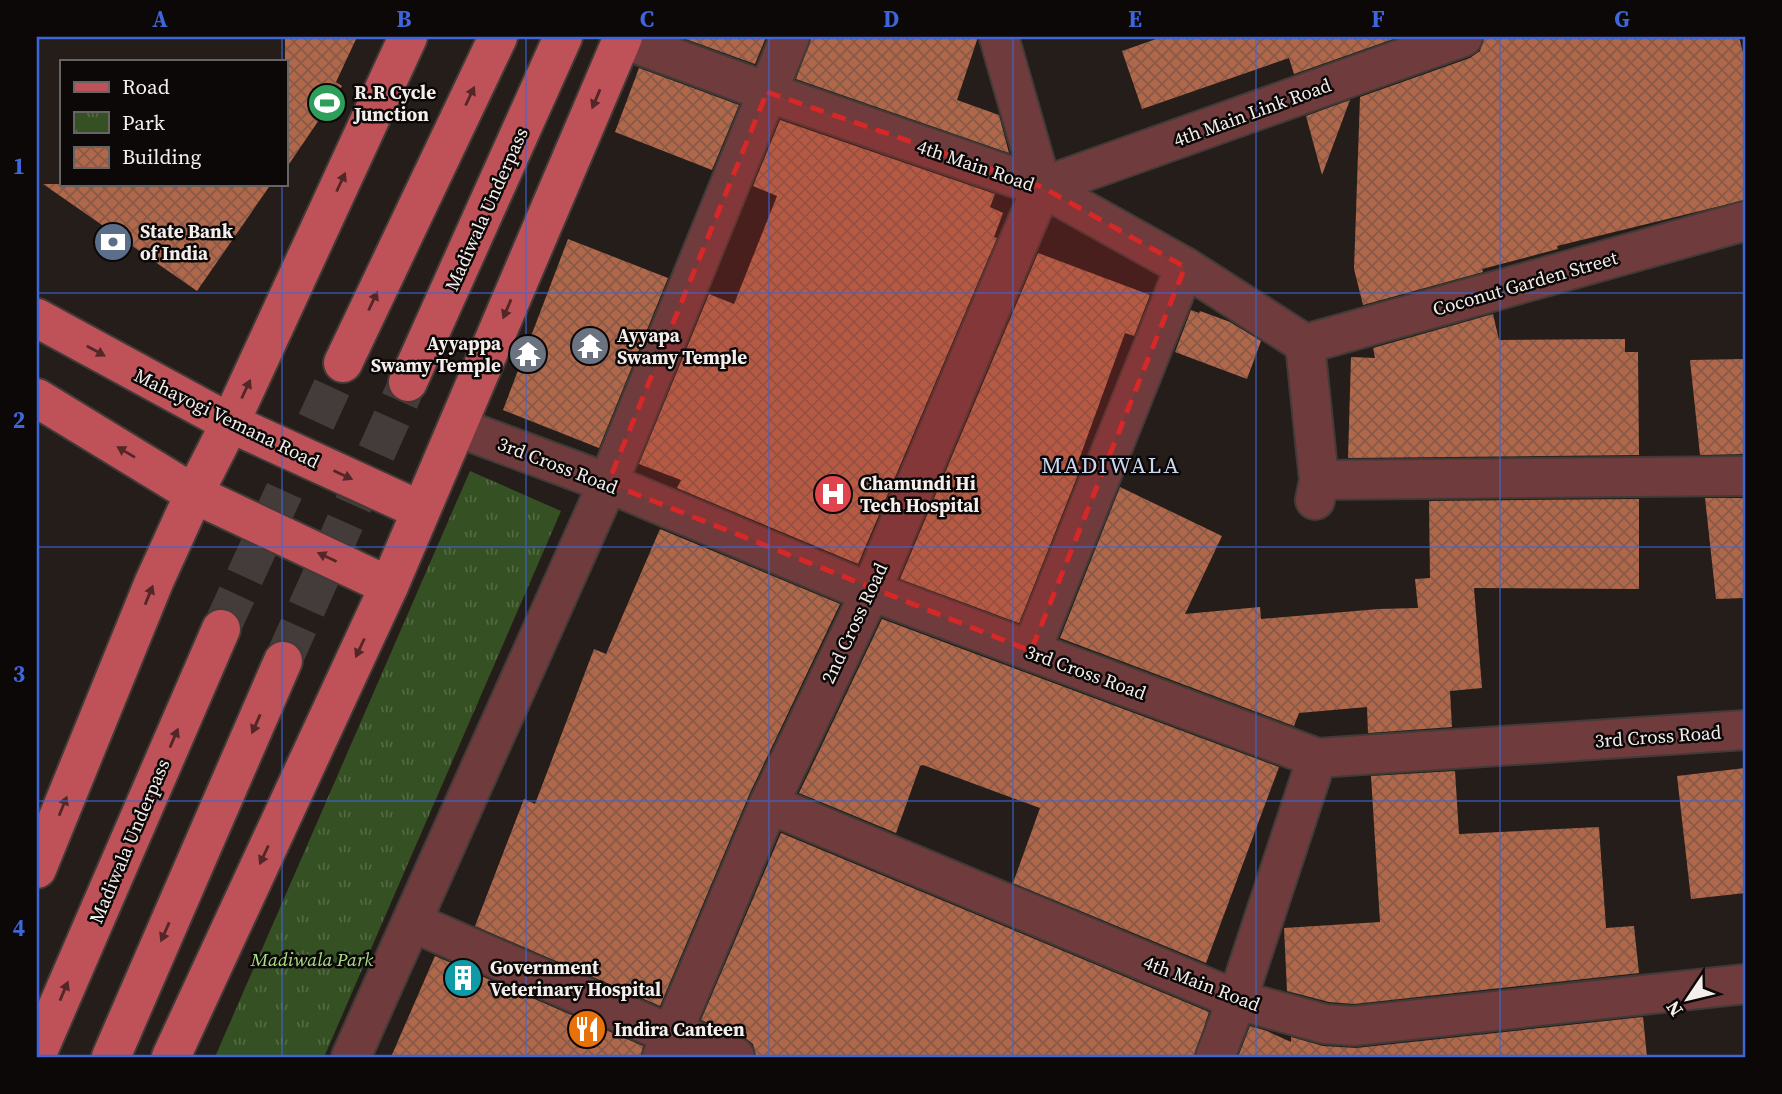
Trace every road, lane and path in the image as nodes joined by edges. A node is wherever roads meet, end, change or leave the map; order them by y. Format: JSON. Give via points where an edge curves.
{"nodes":[{"id":1,"x":408,"y":37,"type":"edge"},
{"id":2,"x":498,"y":37,"type":"edge"},
{"id":3,"x":563,"y":37,"type":"edge"},
{"id":4,"x":790,"y":37,"type":"edge"},
{"id":5,"x":999,"y":37,"type":"edge"},
{"id":6,"x":1463,"y":37,"type":"edge"},
{"id":7,"x":623,"y":38,"type":"edge"},
{"id":8,"x":767,"y":92,"type":"junction"},
{"id":9,"x":1042,"y":187,"type":"junction"},
{"id":10,"x":1745,"y":220,"type":"edge"},
{"id":11,"x":1185,"y":267,"type":"junction"},
{"id":12,"x":37,"y":318,"type":"edge"},
{"id":13,"x":1305,"y":344,"type":"junction"},
{"id":14,"x":343,"y":363,"type":"tunnel mouth"},
{"id":15,"x":408,"y":382,"type":"tunnel mouth"},
{"id":16,"x":37,"y":398,"type":"edge"},
{"id":17,"x":230,"y":423,"type":"junction"},
{"id":18,"x":457,"y":426,"type":"junction"},
{"id":19,"x":1745,"y":476,"type":"edge"},
{"id":20,"x":608,"y":483,"type":"junction"},
{"id":21,"x":194,"y":494,"type":"junction"},
{"id":22,"x":420,"y":510,"type":"junction"},
{"id":23,"x":388,"y":586,"type":"junction"},
{"id":24,"x":870,"y":593,"type":"junction"},
{"id":25,"x":221,"y":629,"type":"tunnel mouth"},
{"id":26,"x":1031,"y":651,"type":"junction"},
{"id":27,"x":283,"y":661,"type":"tunnel mouth"},
{"id":28,"x":1745,"y":730,"type":"edge"},
{"id":29,"x":1317,"y":758,"type":"junction"},
{"id":30,"x":769,"y":804,"type":"junction"},
{"id":31,"x":37,"y":869,"type":"edge"},
{"id":32,"x":412,"y":922,"type":"junction"},
{"id":33,"x":1745,"y":984,"type":"edge"},
{"id":34,"x":1237,"y":1000,"type":"junction"},
{"id":35,"x":667,"y":1046,"type":"edge"},
{"id":36,"x":37,"y":1054,"type":"edge"},
{"id":37,"x":111,"y":1057,"type":"edge"},
{"id":38,"x":170,"y":1057,"type":"edge"},
{"id":39,"x":351,"y":1057,"type":"edge"},
{"id":40,"x":735,"y":1057,"type":"edge"},
{"id":41,"x":1215,"y":1057,"type":"edge"}],
"edges":[{"from":17,"to":1,"type":"main road","one_way":true},
{"from":14,"to":2,"type":"main road","one_way":true},
{"from":3,"to":15,"type":"main road","name":"Madiwala Underpass"},
{"from":4,"to":8,"type":"street"},
{"from":5,"to":9,"type":"street"},
{"from":6,"to":9,"type":"street","name":"4th Main Link Road"},
{"from":7,"to":8,"type":"street","name":"4th Main Road"},
{"from":7,"to":18,"type":"main road","one_way":true},
{"from":8,"to":9,"type":"street","name":"4th Main Road"},
{"from":8,"to":20,"type":"street"},
{"from":9,"to":11,"type":"street","name":"4th Main Road"},
{"from":9,"to":24,"type":"street","name":"2nd Cross Road"},
{"from":10,"to":13,"type":"street","name":"Coconut Garden Street"},
{"from":11,"to":13,"type":"street","name":"4th Main Road"},
{"from":11,"to":26,"type":"street"},
{"from":12,"to":17,"type":"main road","name":"Mahayogi Vemana Road","one_way":true},
{"from":13,"to":19,"type":"street","via":[[1317,490]]},
{"from":21,"to":16,"type":"main road","one_way":true},
{"from":17,"to":21,"type":"main road"},
{"from":17,"to":22,"type":"main road","name":"Mahayogi Vemana Road","one_way":true},
{"from":18,"to":20,"type":"street","name":"3rd Cross Road"},
{"from":18,"to":22,"type":"main road"},
{"from":20,"to":24,"type":"street","name":"3rd Cross Road"},
{"from":20,"to":32,"type":"street"},
{"from":23,"to":21,"type":"main road","one_way":true},
{"from":31,"to":21,"type":"main road","one_way":true},
{"from":22,"to":23,"type":"main road"},
{"from":23,"to":38,"type":"main road","one_way":true},
{"from":24,"to":26,"type":"street","name":"3rd Cross Road"},
{"from":24,"to":30,"type":"street","name":"2nd Cross Road"},
{"from":36,"to":25,"type":"main road","name":"Madiwala Underpass","one_way":true},
{"from":26,"to":29,"type":"street","name":"3rd Cross Road"},
{"from":27,"to":37,"type":"main road","one_way":true},
{"from":28,"to":29,"type":"street","name":"3rd Cross Road"},
{"from":29,"to":34,"type":"street"},
{"from":30,"to":34,"type":"street","name":"4th Main Road"},
{"from":30,"to":35,"type":"street","name":"2nd Cross Road"},
{"from":32,"to":35,"type":"street"},
{"from":32,"to":39,"type":"street"},
{"from":33,"to":34,"type":"street","name":"4th Main Road","via":[[1354,1026],[1325,1024]]},
{"from":34,"to":41,"type":"street"},
{"from":35,"to":40,"type":"street","via":[[680,1035]]}]}
